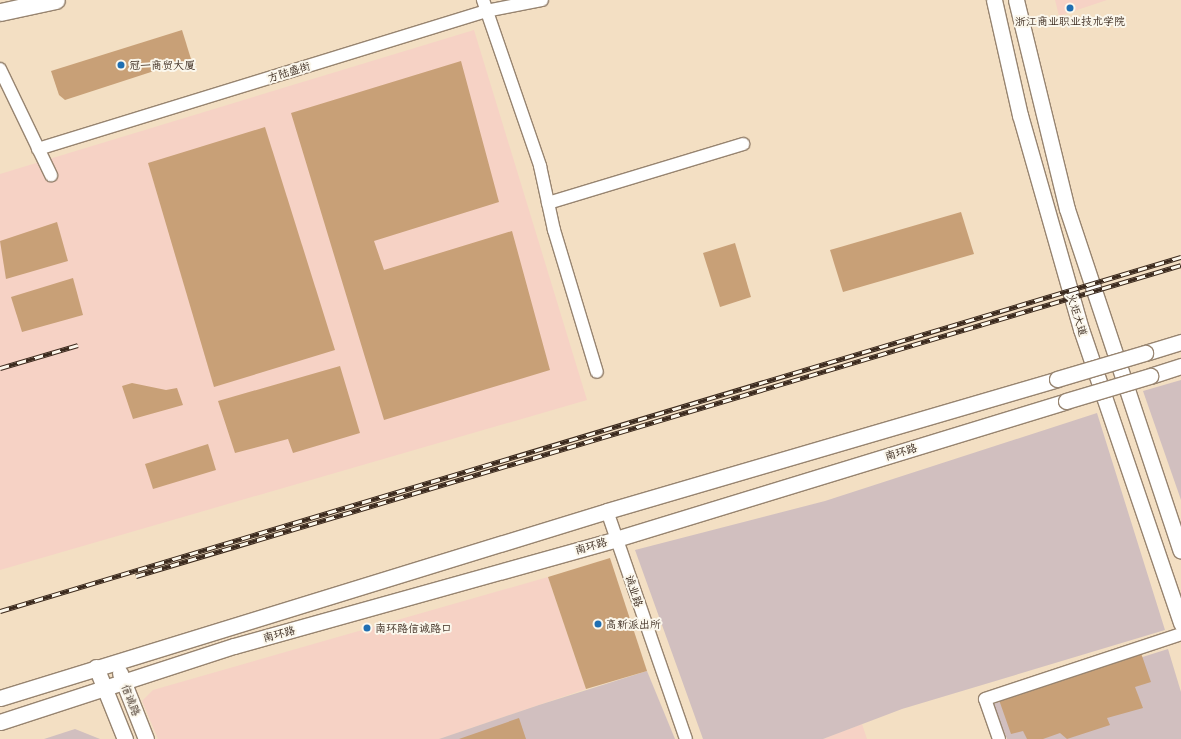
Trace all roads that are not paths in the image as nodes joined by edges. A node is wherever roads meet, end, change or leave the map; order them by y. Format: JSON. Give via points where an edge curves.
{"nodes":[{"id":1,"x":56,"y":0,"type":"edge"},
{"id":2,"x":542,"y":0,"type":"edge"},
{"id":3,"x":994,"y":0,"type":"edge"},
{"id":4,"x":1016,"y":0,"type":"edge"},
{"id":5,"x":484,"y":6,"type":"edge"},
{"id":6,"x":0,"y":12,"type":"edge"},
{"id":7,"x":0,"y":69,"type":"edge"},
{"id":8,"x":743,"y":144,"type":"dead end"},
{"id":9,"x":38,"y":148,"type":"junction"},
{"id":10,"x":51,"y":175,"type":"dead end"},
{"id":11,"x":548,"y":203,"type":"junction"},
{"id":12,"x":1181,"y":342,"type":"edge"},
{"id":13,"x":1181,"y":366,"type":"edge"},
{"id":14,"x":597,"y":372,"type":"dead end"},
{"id":15,"x":607,"y":511,"type":"junction"},
{"id":16,"x":616,"y":539,"type":"junction"},
{"id":17,"x":1181,"y":551,"type":"edge"},
{"id":18,"x":1181,"y":623,"type":"edge"},
{"id":19,"x":1181,"y":634,"type":"edge"},
{"id":20,"x":116,"y":661,"type":"junction"},
{"id":21,"x":96,"y":667,"type":"junction"},
{"id":22,"x":124,"y":682,"type":"junction"},
{"id":23,"x":105,"y":688,"type":"junction"},
{"id":24,"x":0,"y":698,"type":"edge"},
{"id":25,"x":0,"y":722,"type":"edge"},
{"id":26,"x":125,"y":739,"type":"edge"},
{"id":27,"x":146,"y":739,"type":"edge"},
{"id":28,"x":686,"y":739,"type":"edge"},
{"id":29,"x":999,"y":739,"type":"edge"}],
"edges":[{"from":1,"to":6,"type":"highway"},
{"from":2,"to":5,"type":"street","name":"方陆盛街"},
{"from":3,"to":18,"type":"main road","name":"火炬大道","via":[[1024,131],[1078,321]]},
{"from":4,"to":17,"type":"main road","name":"火炬大道","via":[[1067,209]]},
{"from":5,"to":9,"type":"street","name":"方陆盛街"},
{"from":5,"to":11,"type":"street","via":[[517,105],[526,119]]},
{"from":7,"to":9,"type":"street"},
{"from":8,"to":11,"type":"street"},
{"from":9,"to":10,"type":"street"},
{"from":11,"to":14,"type":"street"},
{"from":12,"to":15,"type":"main road","name":"南环路","bridge":true},
{"from":13,"to":16,"type":"main road","name":"南环路","bridge":true},
{"from":15,"to":16,"type":"street","name":"诚业路"},
{"from":15,"to":20,"type":"main road","name":"南环路"},
{"from":16,"to":22,"type":"main road","name":"南环路","via":[[234,646]]},
{"from":16,"to":28,"type":"street","name":"诚业路"},
{"from":19,"to":29,"type":"street","via":[[985,699]]},
{"from":20,"to":21,"type":"main road","name":"南环路"},
{"from":20,"to":22,"type":"main road","name":"信诚路"},
{"from":21,"to":23,"type":"main road","name":"信诚路"},
{"from":21,"to":24,"type":"main road","name":"南环路"},
{"from":22,"to":23,"type":"main road","name":"南环路"},
{"from":22,"to":27,"type":"main road","name":"信诚路"},
{"from":23,"to":25,"type":"main road","name":"南环路"},
{"from":23,"to":26,"type":"main road","name":"信诚路"}]}
